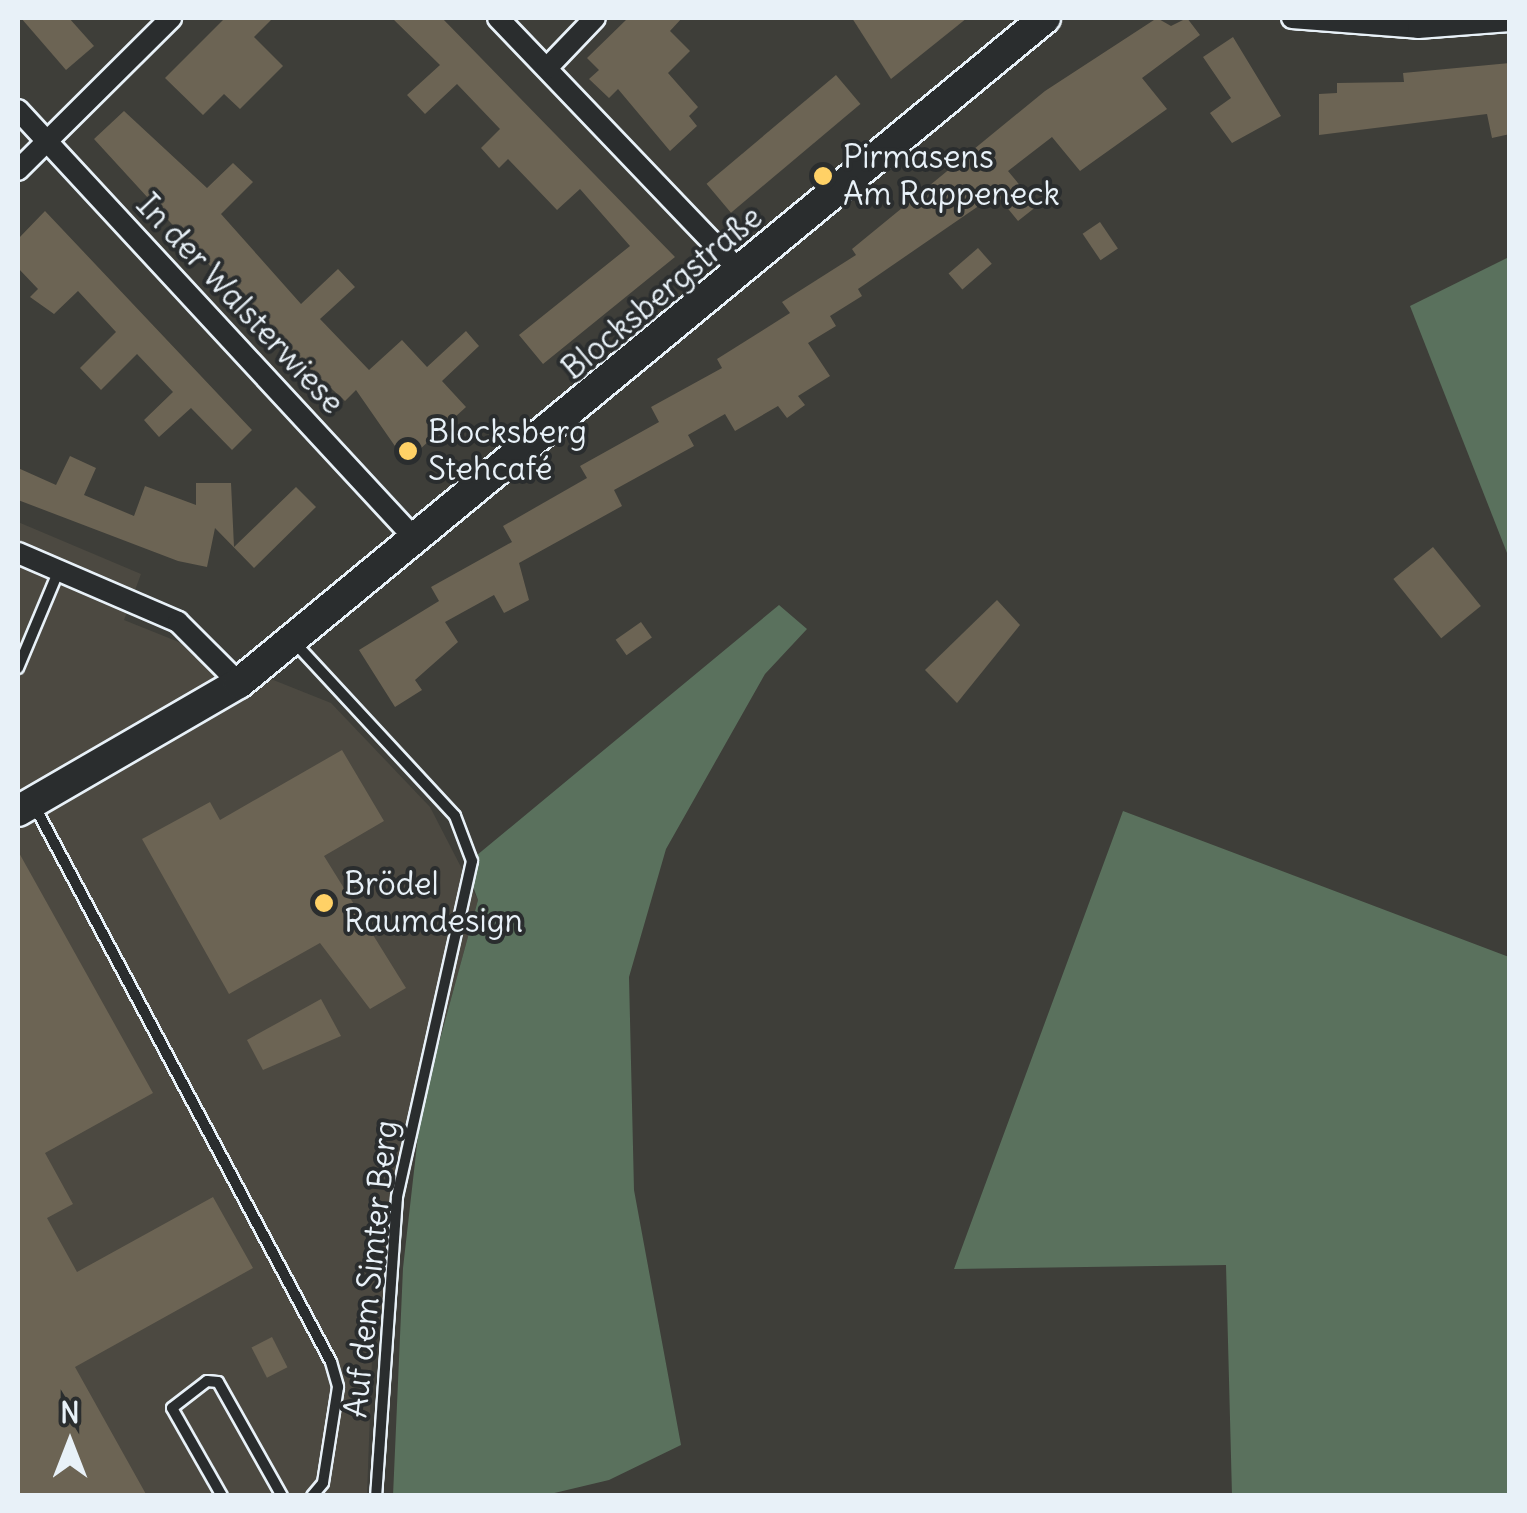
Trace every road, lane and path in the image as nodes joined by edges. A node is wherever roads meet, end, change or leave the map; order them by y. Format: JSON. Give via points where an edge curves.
{"nodes":[{"id":1,"x":171,"y":18,"type":"edge"},
{"id":2,"x":498,"y":18,"type":"edge"},
{"id":3,"x":595,"y":18,"type":"edge"},
{"id":4,"x":1045,"y":18,"type":"edge"},
{"id":5,"x":1292,"y":18,"type":"edge"},
{"id":6,"x":1510,"y":21,"type":"edge"},
{"id":7,"x":548,"y":68,"type":"junction"},
{"id":8,"x":18,"y":110,"type":"edge"},
{"id":9,"x":45,"y":141,"type":"junction"},
{"id":10,"x":18,"y":170,"type":"edge"},
{"id":11,"x":742,"y":272,"type":"junction"},
{"id":12,"x":417,"y":541,"type":"junction"},
{"id":13,"x":18,"y":553,"type":"edge"},
{"id":14,"x":60,"y":570,"type":"junction"},
{"id":15,"x":294,"y":641,"type":"junction"},
{"id":16,"x":18,"y":668,"type":"edge"},
{"id":17,"x":240,"y":683,"type":"junction"},
{"id":18,"x":25,"y":807,"type":"edge"},
{"id":19,"x":222,"y":1496,"type":"edge"},
{"id":20,"x":282,"y":1496,"type":"edge"},
{"id":21,"x":312,"y":1496,"type":"edge"},
{"id":22,"x":376,"y":1496,"type":"edge"}],
"edges":[{"from":1,"to":9,"type":"street"},
{"from":2,"to":7,"type":"street"},
{"from":3,"to":7,"type":"street"},
{"from":4,"to":11,"type":"main road","name":"Blocksbergstraße"},
{"from":5,"to":6,"type":"street","via":[[1418,28]]},
{"from":7,"to":11,"type":"street"},
{"from":8,"to":9,"type":"street","name":"In der Walsterwiese"},
{"from":9,"to":10,"type":"street"},
{"from":9,"to":12,"type":"street","name":"In der Walsterwiese"},
{"from":11,"to":12,"type":"main road","name":"Blocksbergstraße"},
{"from":12,"to":15,"type":"main road","name":"Blocksbergstraße"},
{"from":13,"to":14,"type":"street"},
{"from":14,"to":16,"type":"lane"},
{"from":14,"to":17,"type":"street","via":[[178,622]]},
{"from":15,"to":17,"type":"main road","name":"Blocksbergstraße"},
{"from":15,"to":22,"type":"lane","name":"Auf dem Simter Berg","via":[[455,816],[472,861],[397,1197]]},
{"from":17,"to":18,"type":"main road","name":"Blocksbergstraße"},
{"from":18,"to":21,"type":"lane","via":[[332,1362],[338,1387],[323,1483]]},
{"from":19,"to":20,"type":"lane","via":[[172,1408],[207,1381],[218,1382]]}]}
